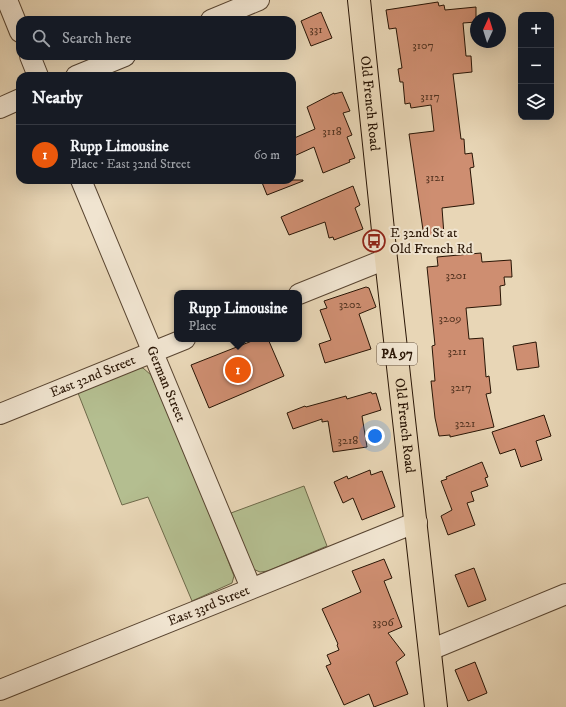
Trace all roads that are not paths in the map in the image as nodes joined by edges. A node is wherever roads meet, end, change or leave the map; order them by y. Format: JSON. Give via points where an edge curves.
{"nodes":[{"id":1,"x":7,"y":0,"type":"edge"},
{"id":2,"x":259,"y":0,"type":"edge"},
{"id":3,"x":359,"y":0,"type":"edge"},
{"id":4,"x":221,"y":16,"type":"edge"},
{"id":5,"x":16,"y":22,"type":"edge"},
{"id":6,"x":32,"y":60,"type":"edge"},
{"id":7,"x":114,"y":60,"type":"edge"},
{"id":8,"x":36,"y":72,"type":"edge"},
{"id":9,"x":86,"y":72,"type":"edge"},
{"id":10,"x":16,"y":101,"type":"edge"},
{"id":11,"x":0,"y":108,"type":"edge"},
{"id":12,"x":83,"y":184,"type":"edge"},
{"id":13,"x":386,"y":259,"type":"junction"},
{"id":14,"x":302,"y":293,"type":"edge"},
{"id":15,"x":177,"y":342,"type":"edge"},
{"id":16,"x":152,"y":352,"type":"junction"},
{"id":17,"x":0,"y":414,"type":"edge"},
{"id":18,"x":417,"y":522,"type":"junction"},
{"id":19,"x":251,"y":588,"type":"junction"},
{"id":20,"x":566,"y":594,"type":"edge"},
{"id":21,"x":430,"y":650,"type":"junction"},
{"id":22,"x":0,"y":690,"type":"edge"},
{"id":23,"x":436,"y":707,"type":"edge"}],
"edges":[{"from":1,"to":5,"type":"street"},
{"from":2,"to":4,"type":"street"},
{"from":3,"to":13,"type":"main road","name":"Old French Road","number":"PA 97"},
{"from":6,"to":8,"type":"street"},
{"from":7,"to":9,"type":"street"},
{"from":10,"to":11,"type":"street"},
{"from":12,"to":16,"type":"street","name":"German Street"},
{"from":13,"to":14,"type":"street"},
{"from":13,"to":18,"type":"main road","name":"Old French Road","number":"PA 97"},
{"from":15,"to":16,"type":"street","name":"East 32nd Street"},
{"from":16,"to":17,"type":"street","name":"East 32nd Street"},
{"from":16,"to":19,"type":"street","name":"German Street"},
{"from":18,"to":19,"type":"street","name":"East 33rd Street"},
{"from":18,"to":21,"type":"main road","name":"Old French Road","number":"PA 97"},
{"from":19,"to":22,"type":"street","name":"East 33rd Street"},
{"from":20,"to":21,"type":"street"},
{"from":21,"to":23,"type":"main road","name":"Old French Road","number":"PA 97"}]}
